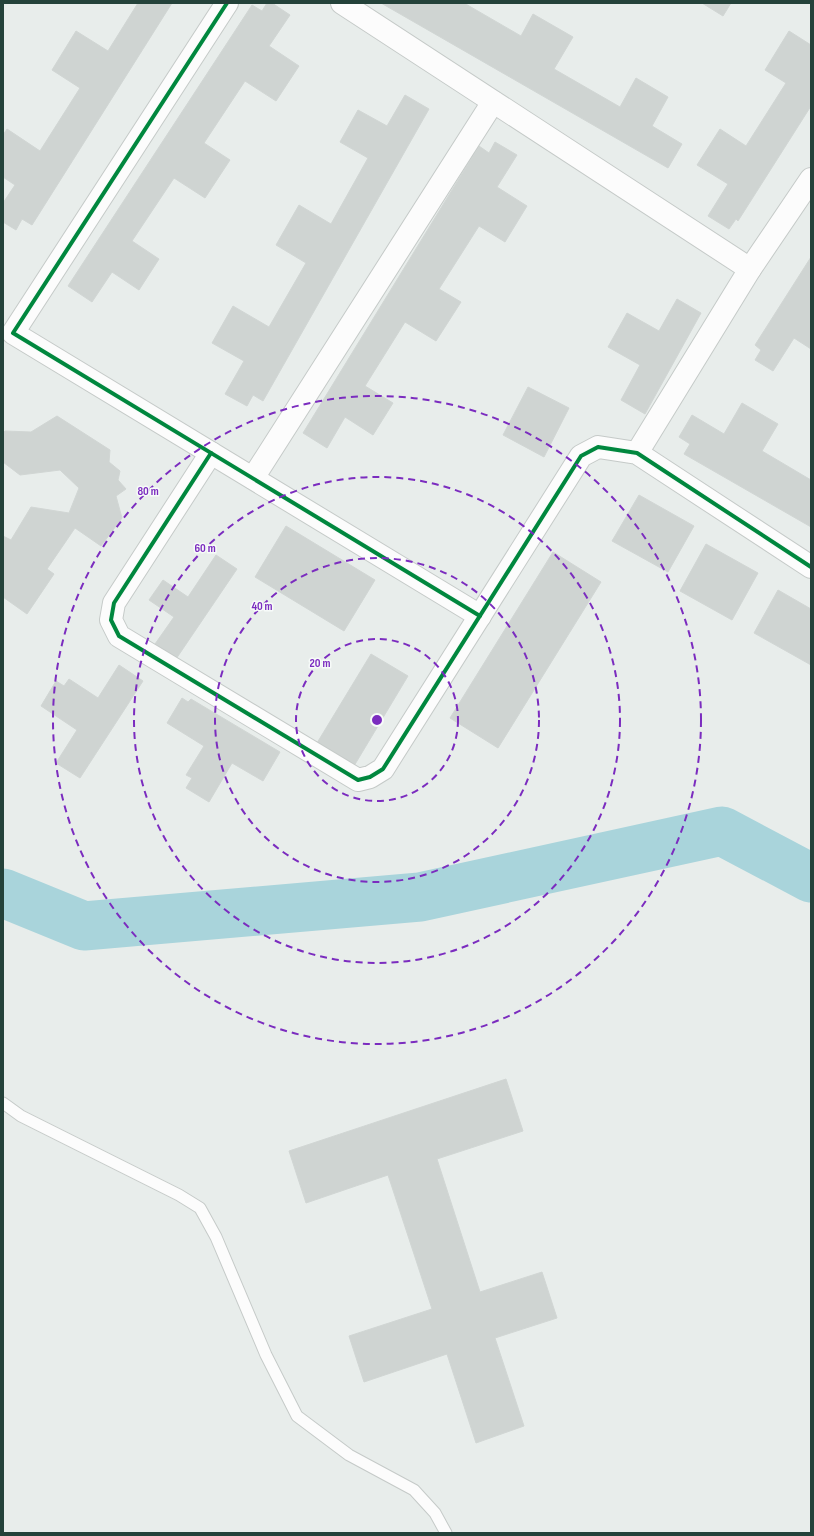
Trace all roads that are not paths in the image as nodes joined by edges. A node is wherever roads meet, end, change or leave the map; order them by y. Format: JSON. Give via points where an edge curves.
{"nodes":[{"id":1,"x":227,"y":3,"type":"edge"},
{"id":2,"x":342,"y":3,"type":"edge"},
{"id":3,"x":493,"y":102,"type":"junction"},
{"id":4,"x":811,"y":179,"type":"edge"},
{"id":5,"x":750,"y":269,"type":"junction"},
{"id":6,"x":211,"y":453,"type":"junction"},
{"id":7,"x":637,"y":453,"type":"junction"},
{"id":8,"x":252,"y":478,"type":"junction"},
{"id":9,"x":811,"y":567,"type":"edge"},
{"id":10,"x":480,"y":616,"type":"junction"},
{"id":11,"x":3,"y":1103,"type":"edge"},
{"id":12,"x":446,"y":1533,"type":"edge"}],
"edges":[{"from":1,"to":6,"type":"street","via":[[13,333]]},
{"from":2,"to":3,"type":"street"},
{"from":3,"to":5,"type":"street"},
{"from":3,"to":8,"type":"street"},
{"from":4,"to":5,"type":"street"},
{"from":5,"to":7,"type":"street"},
{"from":6,"to":8,"type":"street"},
{"from":6,"to":10,"type":"street","via":[[114,602],[111,620],[119,636],[358,780],[370,777],[383,769]]},
{"from":7,"to":9,"type":"street"},
{"from":7,"to":10,"type":"street","via":[[598,447],[581,456]]},
{"from":8,"to":10,"type":"street"},
{"from":11,"to":12,"type":"lane","via":[[21,1116],[179,1194],[200,1208],[216,1237],[266,1355],[297,1416],[349,1455],[414,1490],[435,1513]]}]}
